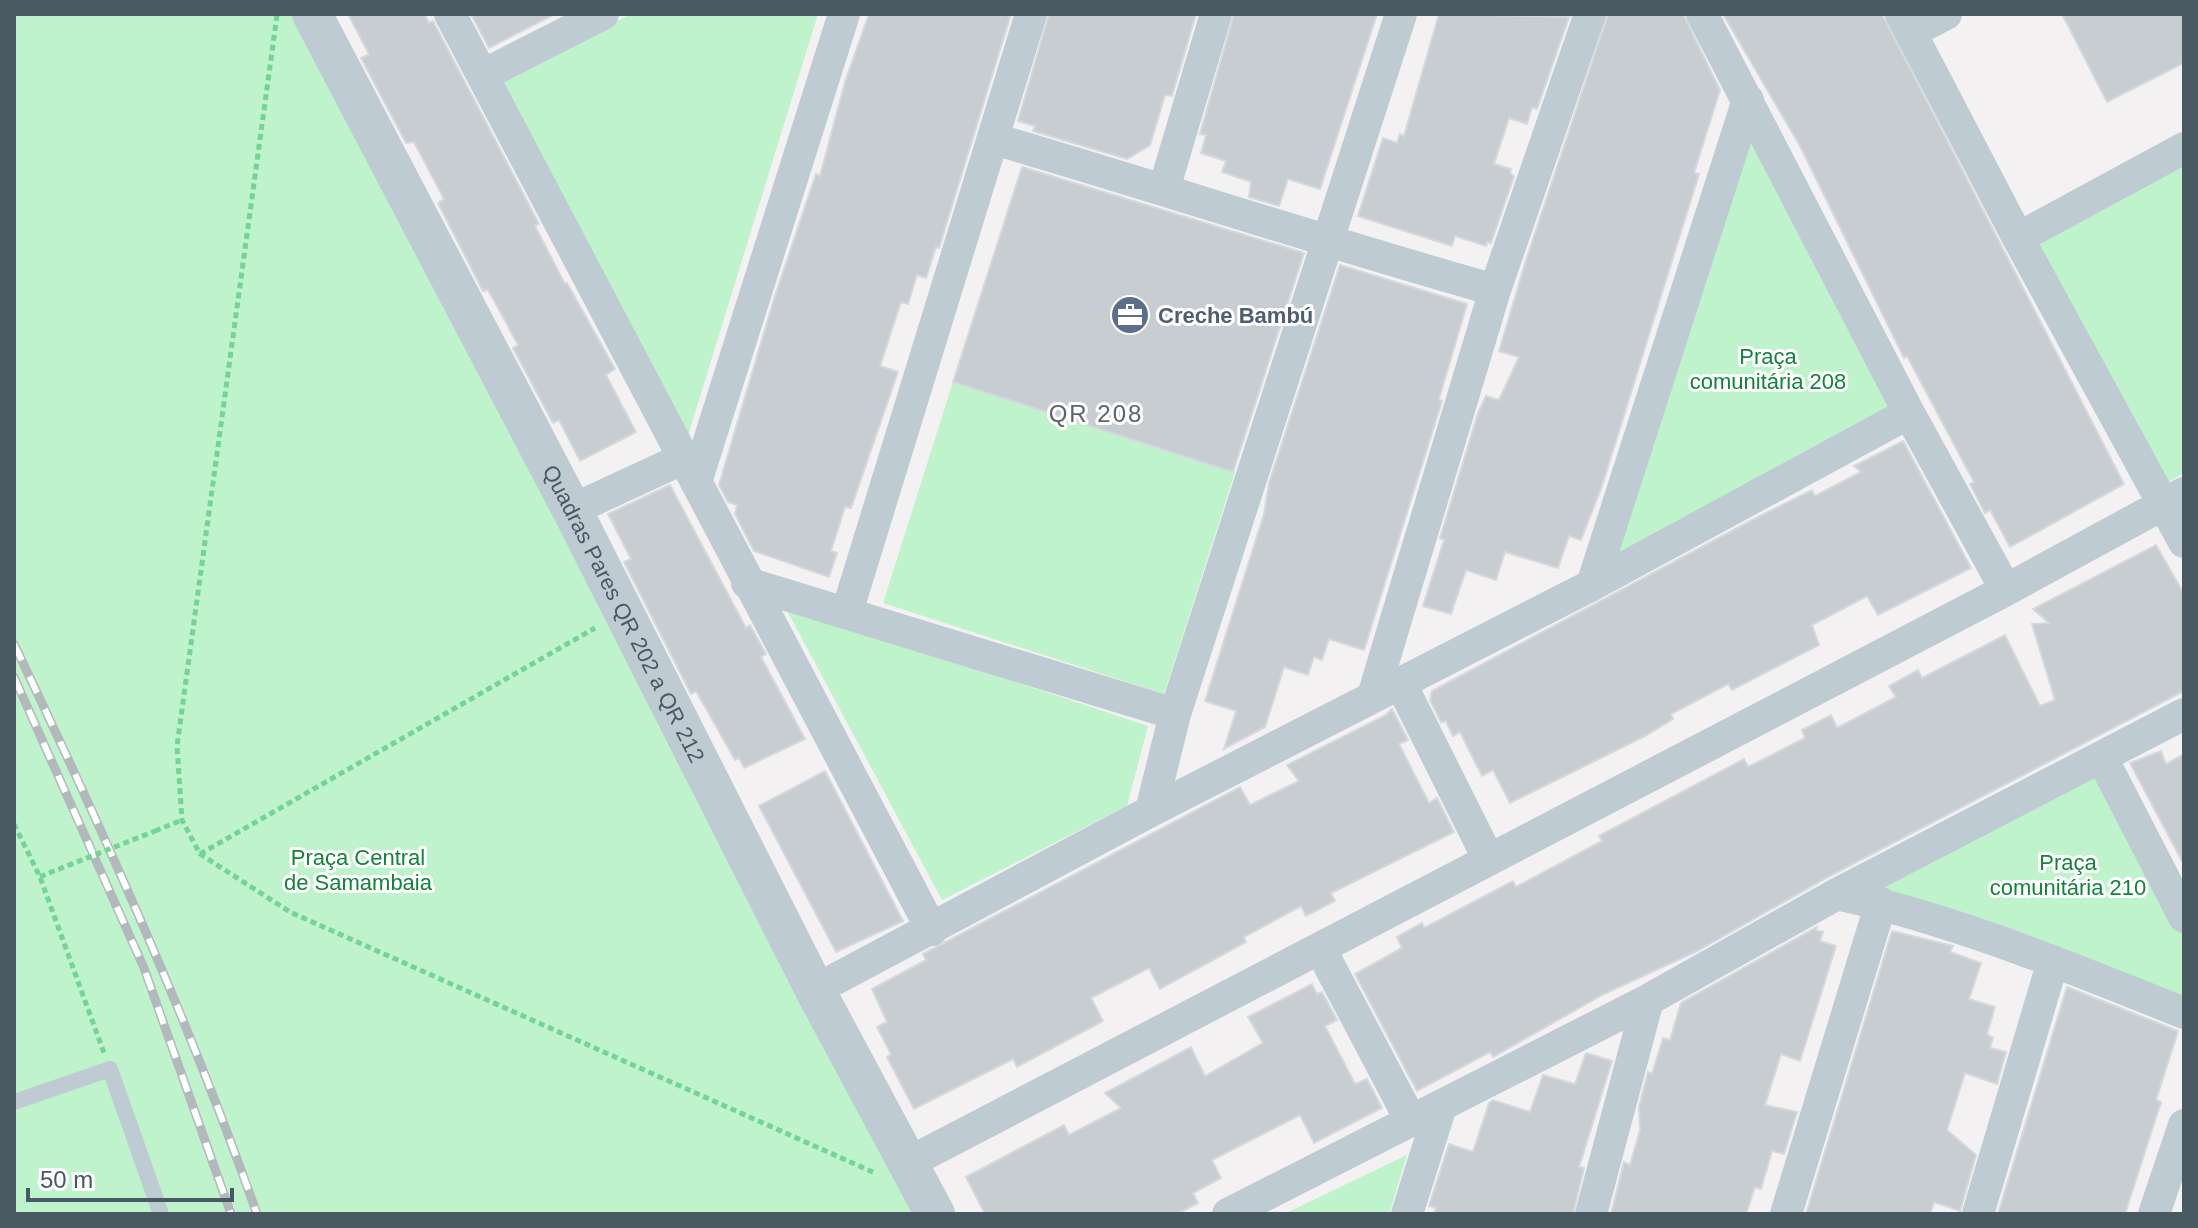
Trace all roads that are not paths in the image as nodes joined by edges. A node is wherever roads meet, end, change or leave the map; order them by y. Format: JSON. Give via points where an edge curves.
{"nodes":[{"id":1,"x":312,"y":14,"type":"edge"},
{"id":2,"x":450,"y":14,"type":"edge"},
{"id":3,"x":603,"y":14,"type":"edge"},
{"id":4,"x":844,"y":14,"type":"edge"},
{"id":5,"x":1031,"y":14,"type":"edge"},
{"id":6,"x":1216,"y":14,"type":"edge"},
{"id":7,"x":1401,"y":14,"type":"edge"},
{"id":8,"x":1590,"y":14,"type":"edge"},
{"id":9,"x":1702,"y":14,"type":"edge"},
{"id":10,"x":1946,"y":14,"type":"edge"},
{"id":11,"x":1906,"y":23,"type":"edge"},
{"id":12,"x":483,"y":75,"type":"junction"},
{"id":13,"x":1748,"y":100,"type":"junction"},
{"id":14,"x":994,"y":139,"type":"junction"},
{"id":15,"x":2184,"y":148,"type":"edge"},
{"id":16,"x":1164,"y":189,"type":"junction"},
{"id":17,"x":2018,"y":238,"type":"junction"},
{"id":18,"x":1326,"y":242,"type":"junction"},
{"id":19,"x":1495,"y":290,"type":"junction"},
{"id":20,"x":1909,"y":413,"type":"junction"},
{"id":21,"x":690,"y":470,"type":"junction"},
{"id":22,"x":2173,"y":498,"type":"edge"},
{"id":23,"x":572,"y":510,"type":"junction"},
{"id":24,"x":2184,"y":542,"type":"edge"},
{"id":25,"x":747,"y":583,"type":"junction"},
{"id":26,"x":1592,"y":585,"type":"junction"},
{"id":27,"x":2006,"y":590,"type":"junction"},
{"id":28,"x":847,"y":612,"type":"junction"},
{"id":29,"x":1387,"y":690,"type":"junction"},
{"id":30,"x":1175,"y":714,"type":"junction"},
{"id":31,"x":2184,"y":714,"type":"edge"},
{"id":32,"x":2102,"y":758,"type":"junction"},
{"id":33,"x":1151,"y":811,"type":"junction"},
{"id":34,"x":1489,"y":860,"type":"junction"},
{"id":35,"x":1837,"y":894,"type":"junction"},
{"id":36,"x":1881,"y":903,"type":"junction"},
{"id":37,"x":2184,"y":917,"type":"edge"},
{"id":38,"x":932,"y":930,"type":"junction"},
{"id":39,"x":1321,"y":950,"type":"junction"},
{"id":40,"x":2053,"y":961,"type":"junction"},
{"id":41,"x":815,"y":990,"type":"junction"},
{"id":42,"x":1648,"y":1000,"type":"junction"},
{"id":43,"x":2184,"y":1013,"type":"edge"},
{"id":44,"x":14,"y":1102,"type":"edge"},
{"id":45,"x":1441,"y":1106,"type":"junction"},
{"id":46,"x":1410,"y":1119,"type":"junction"},
{"id":47,"x":2184,"y":1125,"type":"edge"},
{"id":48,"x":894,"y":1169,"type":"junction"},
{"id":49,"x":161,"y":1214,"type":"edge"},
{"id":50,"x":935,"y":1214,"type":"edge"},
{"id":51,"x":1228,"y":1214,"type":"edge"},
{"id":52,"x":1407,"y":1214,"type":"edge"},
{"id":53,"x":1591,"y":1214,"type":"edge"},
{"id":54,"x":1786,"y":1214,"type":"edge"},
{"id":55,"x":1978,"y":1214,"type":"edge"},
{"id":56,"x":2154,"y":1214,"type":"edge"}],
"edges":[{"from":1,"to":23,"type":"street","name":"Quadras Pares QR 202 a QR 212"},
{"from":2,"to":12,"type":"street"},
{"from":3,"to":12,"type":"street"},
{"from":4,"to":21,"type":"street"},
{"from":5,"to":14,"type":"street"},
{"from":6,"to":16,"type":"street"},
{"from":7,"to":18,"type":"street"},
{"from":8,"to":19,"type":"street"},
{"from":9,"to":13,"type":"street"},
{"from":10,"to":11,"type":"street"},
{"from":11,"to":17,"type":"street"},
{"from":12,"to":21,"type":"street"},
{"from":13,"to":20,"type":"street"},
{"from":13,"to":26,"type":"street"},
{"from":14,"to":16,"type":"street"},
{"from":14,"to":28,"type":"street"},
{"from":15,"to":17,"type":"street"},
{"from":16,"to":18,"type":"street"},
{"from":17,"to":22,"type":"street"},
{"from":18,"to":19,"type":"street"},
{"from":18,"to":30,"type":"street"},
{"from":19,"to":29,"type":"street"},
{"from":20,"to":26,"type":"street"},
{"from":20,"to":27,"type":"street"},
{"from":21,"to":23,"type":"street"},
{"from":21,"to":25,"type":"street"},
{"from":22,"to":24,"type":"street"},
{"from":22,"to":27,"type":"street"},
{"from":23,"to":41,"type":"street","name":"Quadras Pares QR 202 a QR 212"},
{"from":25,"to":28,"type":"street"},
{"from":25,"to":38,"type":"street"},
{"from":26,"to":29,"type":"street"},
{"from":27,"to":34,"type":"street"},
{"from":28,"to":30,"type":"street"},
{"from":29,"to":33,"type":"street"},
{"from":29,"to":34,"type":"street"},
{"from":30,"to":33,"type":"street"},
{"from":31,"to":32,"type":"street"},
{"from":32,"to":35,"type":"street"},
{"from":32,"to":37,"type":"street"},
{"from":33,"to":38,"type":"street"},
{"from":34,"to":39,"type":"street"},
{"from":35,"to":36,"type":"street"},
{"from":35,"to":42,"type":"street"},
{"from":36,"to":40,"type":"street"},
{"from":36,"to":54,"type":"street"},
{"from":38,"to":41,"type":"street"},
{"from":39,"to":46,"type":"street"},
{"from":39,"to":48,"type":"street"},
{"from":40,"to":43,"type":"street"},
{"from":40,"to":55,"type":"street"},
{"from":41,"to":48,"type":"street","name":"Quadras Pares QR 202 a QR 212"},
{"from":42,"to":45,"type":"street"},
{"from":42,"to":53,"type":"street"},
{"from":44,"to":49,"type":"lane","via":[[110,1069]]},
{"from":45,"to":46,"type":"street"},
{"from":45,"to":52,"type":"street"},
{"from":46,"to":51,"type":"street"},
{"from":47,"to":56,"type":"street"},
{"from":48,"to":50,"type":"street","name":"Quadras Pares QR 202 a QR 212"}]}
